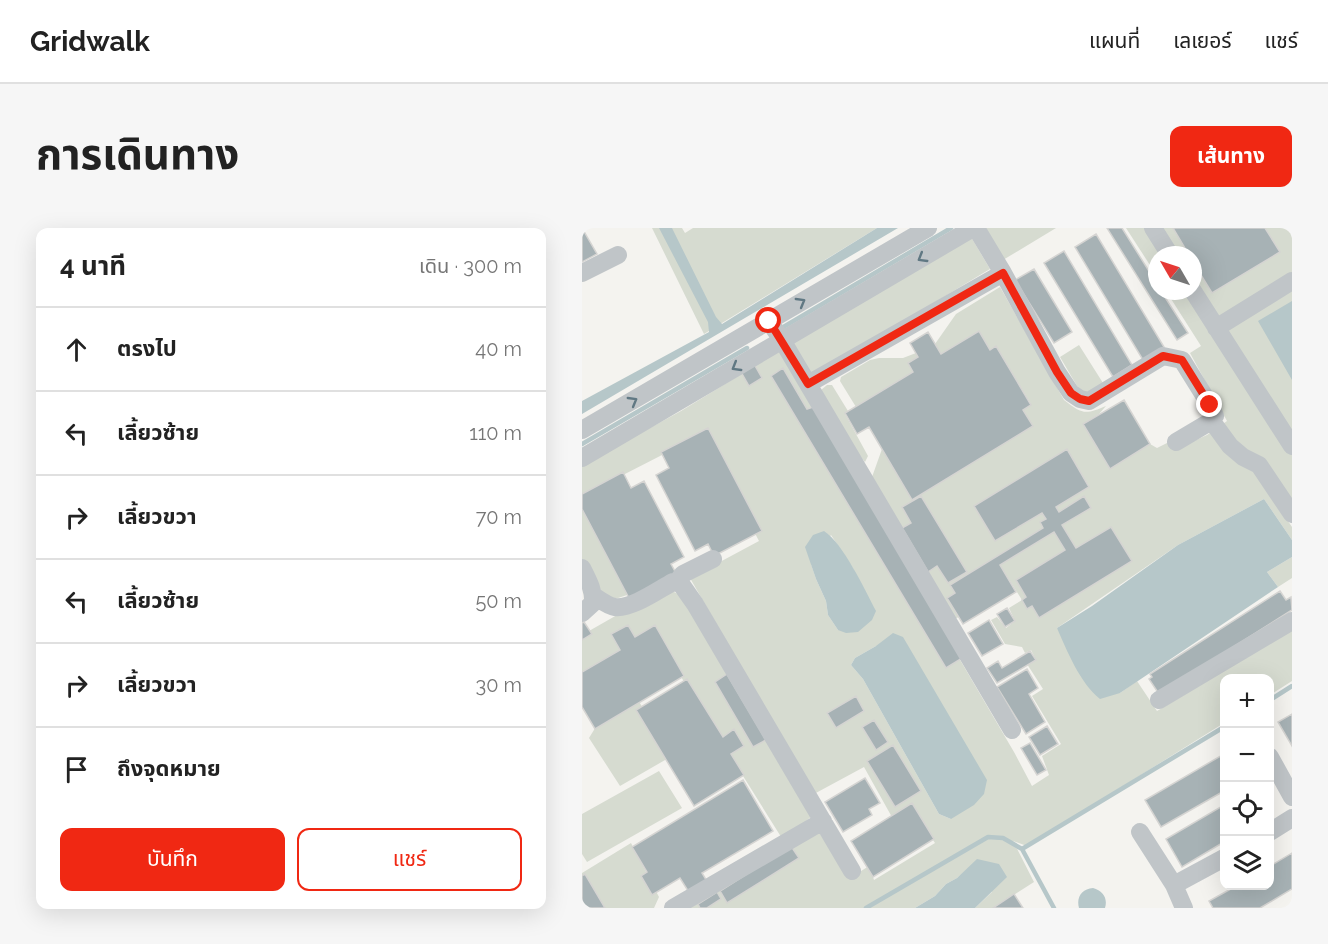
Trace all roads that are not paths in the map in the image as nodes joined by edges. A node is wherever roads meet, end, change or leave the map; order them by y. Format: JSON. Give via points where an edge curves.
{"nodes":[{"id":1,"x":928,"y":228,"type":"edge"},
{"id":2,"x":974,"y":228,"type":"edge"},
{"id":3,"x":1153,"y":228,"type":"edge"},
{"id":4,"x":1164,"y":246,"type":"edge"},
{"id":5,"x":618,"y":255,"type":"dead end"},
{"id":6,"x":582,"y":273,"type":"edge"},
{"id":7,"x":1003,"y":273,"type":"junction"},
{"id":8,"x":1292,"y":281,"type":"edge"},
{"id":9,"x":1199,"y":300,"type":"edge"},
{"id":10,"x":769,"y":321,"type":"junction"},
{"id":11,"x":1216,"y":328,"type":"junction"},
{"id":12,"x":751,"y":333,"type":"junction"},
{"id":13,"x":782,"y":340,"type":"junction"},
{"id":14,"x":763,"y":352,"type":"junction"},
{"id":15,"x":808,"y":384,"type":"junction"},
{"id":16,"x":1211,"y":420,"type":"junction"},
{"id":17,"x":582,"y":430,"type":"edge"},
{"id":18,"x":1176,"y":442,"type":"dead end"},
{"id":19,"x":1292,"y":446,"type":"edge"},
{"id":20,"x":582,"y":458,"type":"edge"},
{"id":21,"x":1292,"y":514,"type":"edge"},
{"id":22,"x":713,"y":559,"type":"dead end"},
{"id":23,"x":582,"y":568,"type":"edge"},
{"id":24,"x":677,"y":582,"type":"junction"},
{"id":25,"x":594,"y":596,"type":"junction"},
{"id":26,"x":582,"y":613,"type":"edge"},
{"id":27,"x":1292,"y":621,"type":"edge"},
{"id":28,"x":1159,"y":700,"type":"dead end"},
{"id":29,"x":1012,"y":730,"type":"dead end"},
{"id":30,"x":1274,"y":765,"type":"edge"},
{"id":31,"x":1292,"y":796,"type":"edge"},
{"id":32,"x":1292,"y":818,"type":"edge"},
{"id":33,"x":823,"y":821,"type":"junction"},
{"id":34,"x":1274,"y":829,"type":"edge"},
{"id":35,"x":1140,"y":832,"type":"dead end"},
{"id":36,"x":1220,"y":860,"type":"edge"},
{"id":37,"x":852,"y":872,"type":"dead end"},
{"id":38,"x":1174,"y":885,"type":"junction"},
{"id":39,"x":674,"y":908,"type":"edge"},
{"id":40,"x":1184,"y":908,"type":"edge"}],
"edges":[{"from":10,"to":1,"type":"lane","one_way":true},
{"from":2,"to":7,"type":"lane"},
{"from":2,"to":13,"type":"lane","one_way":true},
{"from":3,"to":4,"type":"lane"},
{"from":5,"to":6,"type":"lane"},
{"from":7,"to":15,"type":"lane"},
{"from":7,"to":16,"type":"lane","via":[[1071,393],[1089,401],[1163,356],[1176,358],[1182,360],[1210,405],[1215,416]]},
{"from":8,"to":11,"type":"lane"},
{"from":9,"to":11,"type":"lane"},
{"from":10,"to":12,"type":"lane"},
{"from":10,"to":13,"type":"lane"},
{"from":11,"to":19,"type":"lane"},
{"from":12,"to":14,"type":"lane"},
{"from":17,"to":12,"type":"lane","one_way":true},
{"from":13,"to":14,"type":"lane"},
{"from":13,"to":15,"type":"lane"},
{"from":14,"to":20,"type":"lane","one_way":true},
{"from":15,"to":29,"type":"lane"},
{"from":16,"to":18,"type":"lane"},
{"from":16,"to":21,"type":"lane","via":[[1230,446],[1259,465]]},
{"from":22,"to":24,"type":"lane","via":[[683,574]]},
{"from":23,"to":25,"type":"lane"},
{"from":24,"to":25,"type":"lane","via":[[636,603],[616,607]]},
{"from":24,"to":33,"type":"lane","via":[[695,604]]},
{"from":25,"to":26,"type":"lane","via":[[593,603]]},
{"from":27,"to":28,"type":"lane"},
{"from":30,"to":31,"type":"lane"},
{"from":32,"to":34,"type":"lane"},
{"from":33,"to":37,"type":"lane"},
{"from":33,"to":39,"type":"lane"},
{"from":35,"to":38,"type":"lane"},
{"from":36,"to":38,"type":"lane"},
{"from":38,"to":40,"type":"lane"}]}
